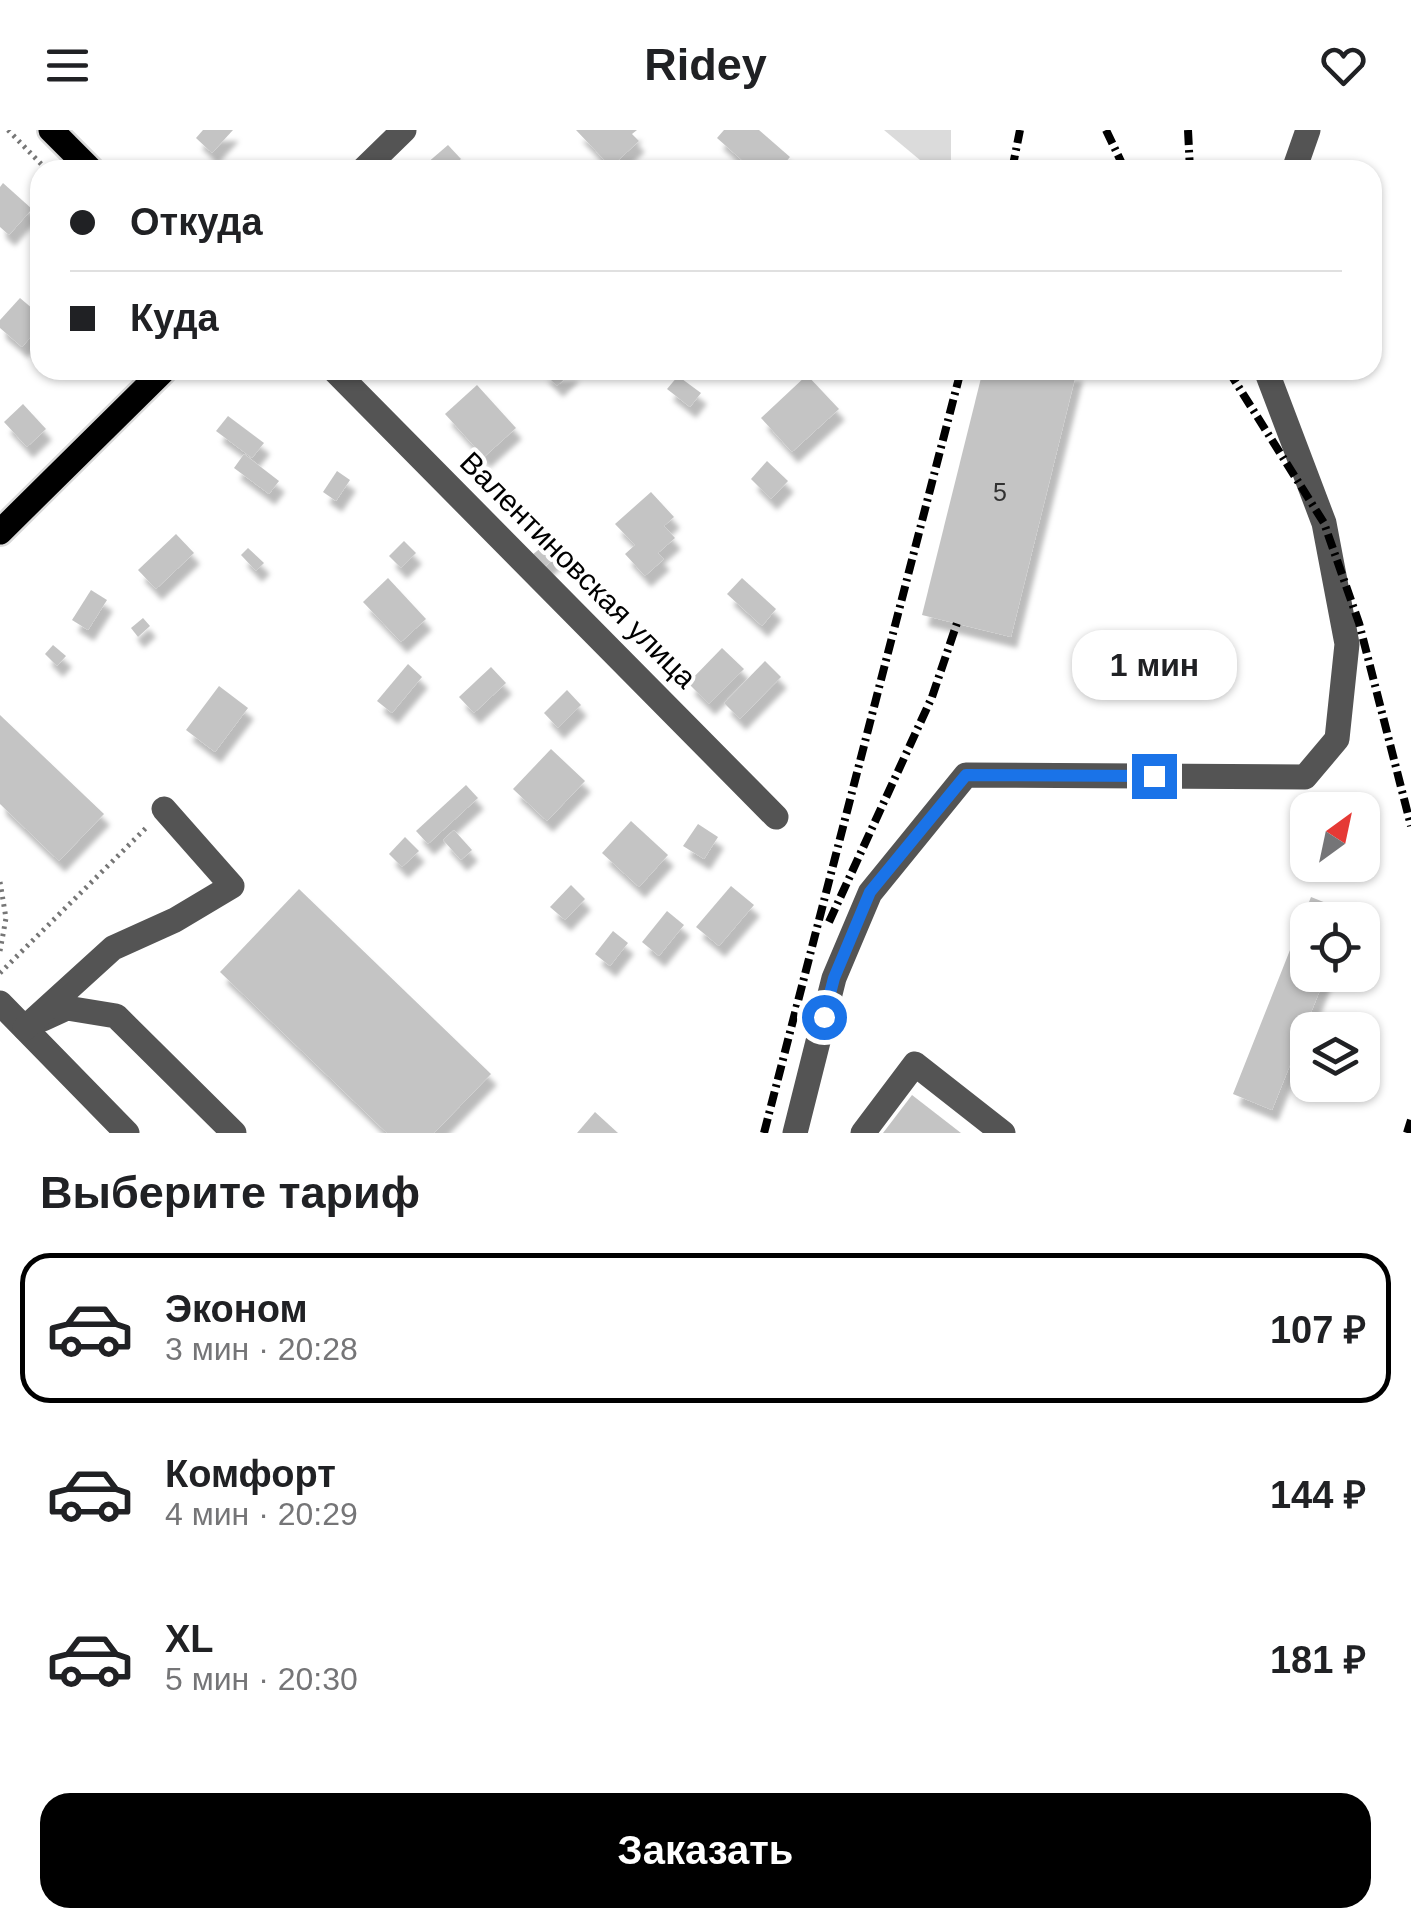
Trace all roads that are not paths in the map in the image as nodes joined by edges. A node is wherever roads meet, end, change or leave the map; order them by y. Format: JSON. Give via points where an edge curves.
{"nodes":[{"id":1,"x":52,"y":130,"type":"edge"},
{"id":2,"x":404,"y":130,"type":"edge"},
{"id":3,"x":1308,"y":130,"type":"edge"},
{"id":4,"x":81,"y":160,"type":"edge"},
{"id":5,"x":373,"y":160,"type":"edge"},
{"id":6,"x":1298,"y":160,"type":"edge"},
{"id":7,"x":154,"y":380,"type":"edge"},
{"id":8,"x":344,"y":380,"type":"edge"},
{"id":9,"x":1270,"y":380,"type":"edge"},
{"id":10,"x":0,"y":532,"type":"edge"},
{"id":11,"x":164,"y":809,"type":"road end"},
{"id":12,"x":776,"y":817,"type":"dead end"},
{"id":13,"x":0,"y":1003,"type":"edge"},
{"id":14,"x":25,"y":1028,"type":"junction"},
{"id":15,"x":127,"y":1133,"type":"edge"},
{"id":16,"x":234,"y":1133,"type":"edge"},
{"id":17,"x":795,"y":1133,"type":"edge"},
{"id":18,"x":863,"y":1133,"type":"edge"},
{"id":19,"x":1003,"y":1133,"type":"edge"}],
"edges":[{"from":1,"to":4,"type":"main road"},
{"from":2,"to":5,"type":"street"},
{"from":3,"to":6,"type":"street"},
{"from":7,"to":10,"type":"main road"},
{"from":8,"to":12,"type":"street","name":"Валентиновская улица"},
{"from":9,"to":17,"type":"street","via":[[1324,523],[1347,644],[1337,739],[1304,777],[966,775],[870,892],[834,978]]},
{"from":11,"to":14,"type":"street","via":[[232,886],[113,948]]},
{"from":13,"to":14,"type":"street"},
{"from":14,"to":15,"type":"street"},
{"from":14,"to":16,"type":"street","via":[[67,1008],[116,1016]]},
{"from":18,"to":19,"type":"street","via":[[914,1064]]}]}
